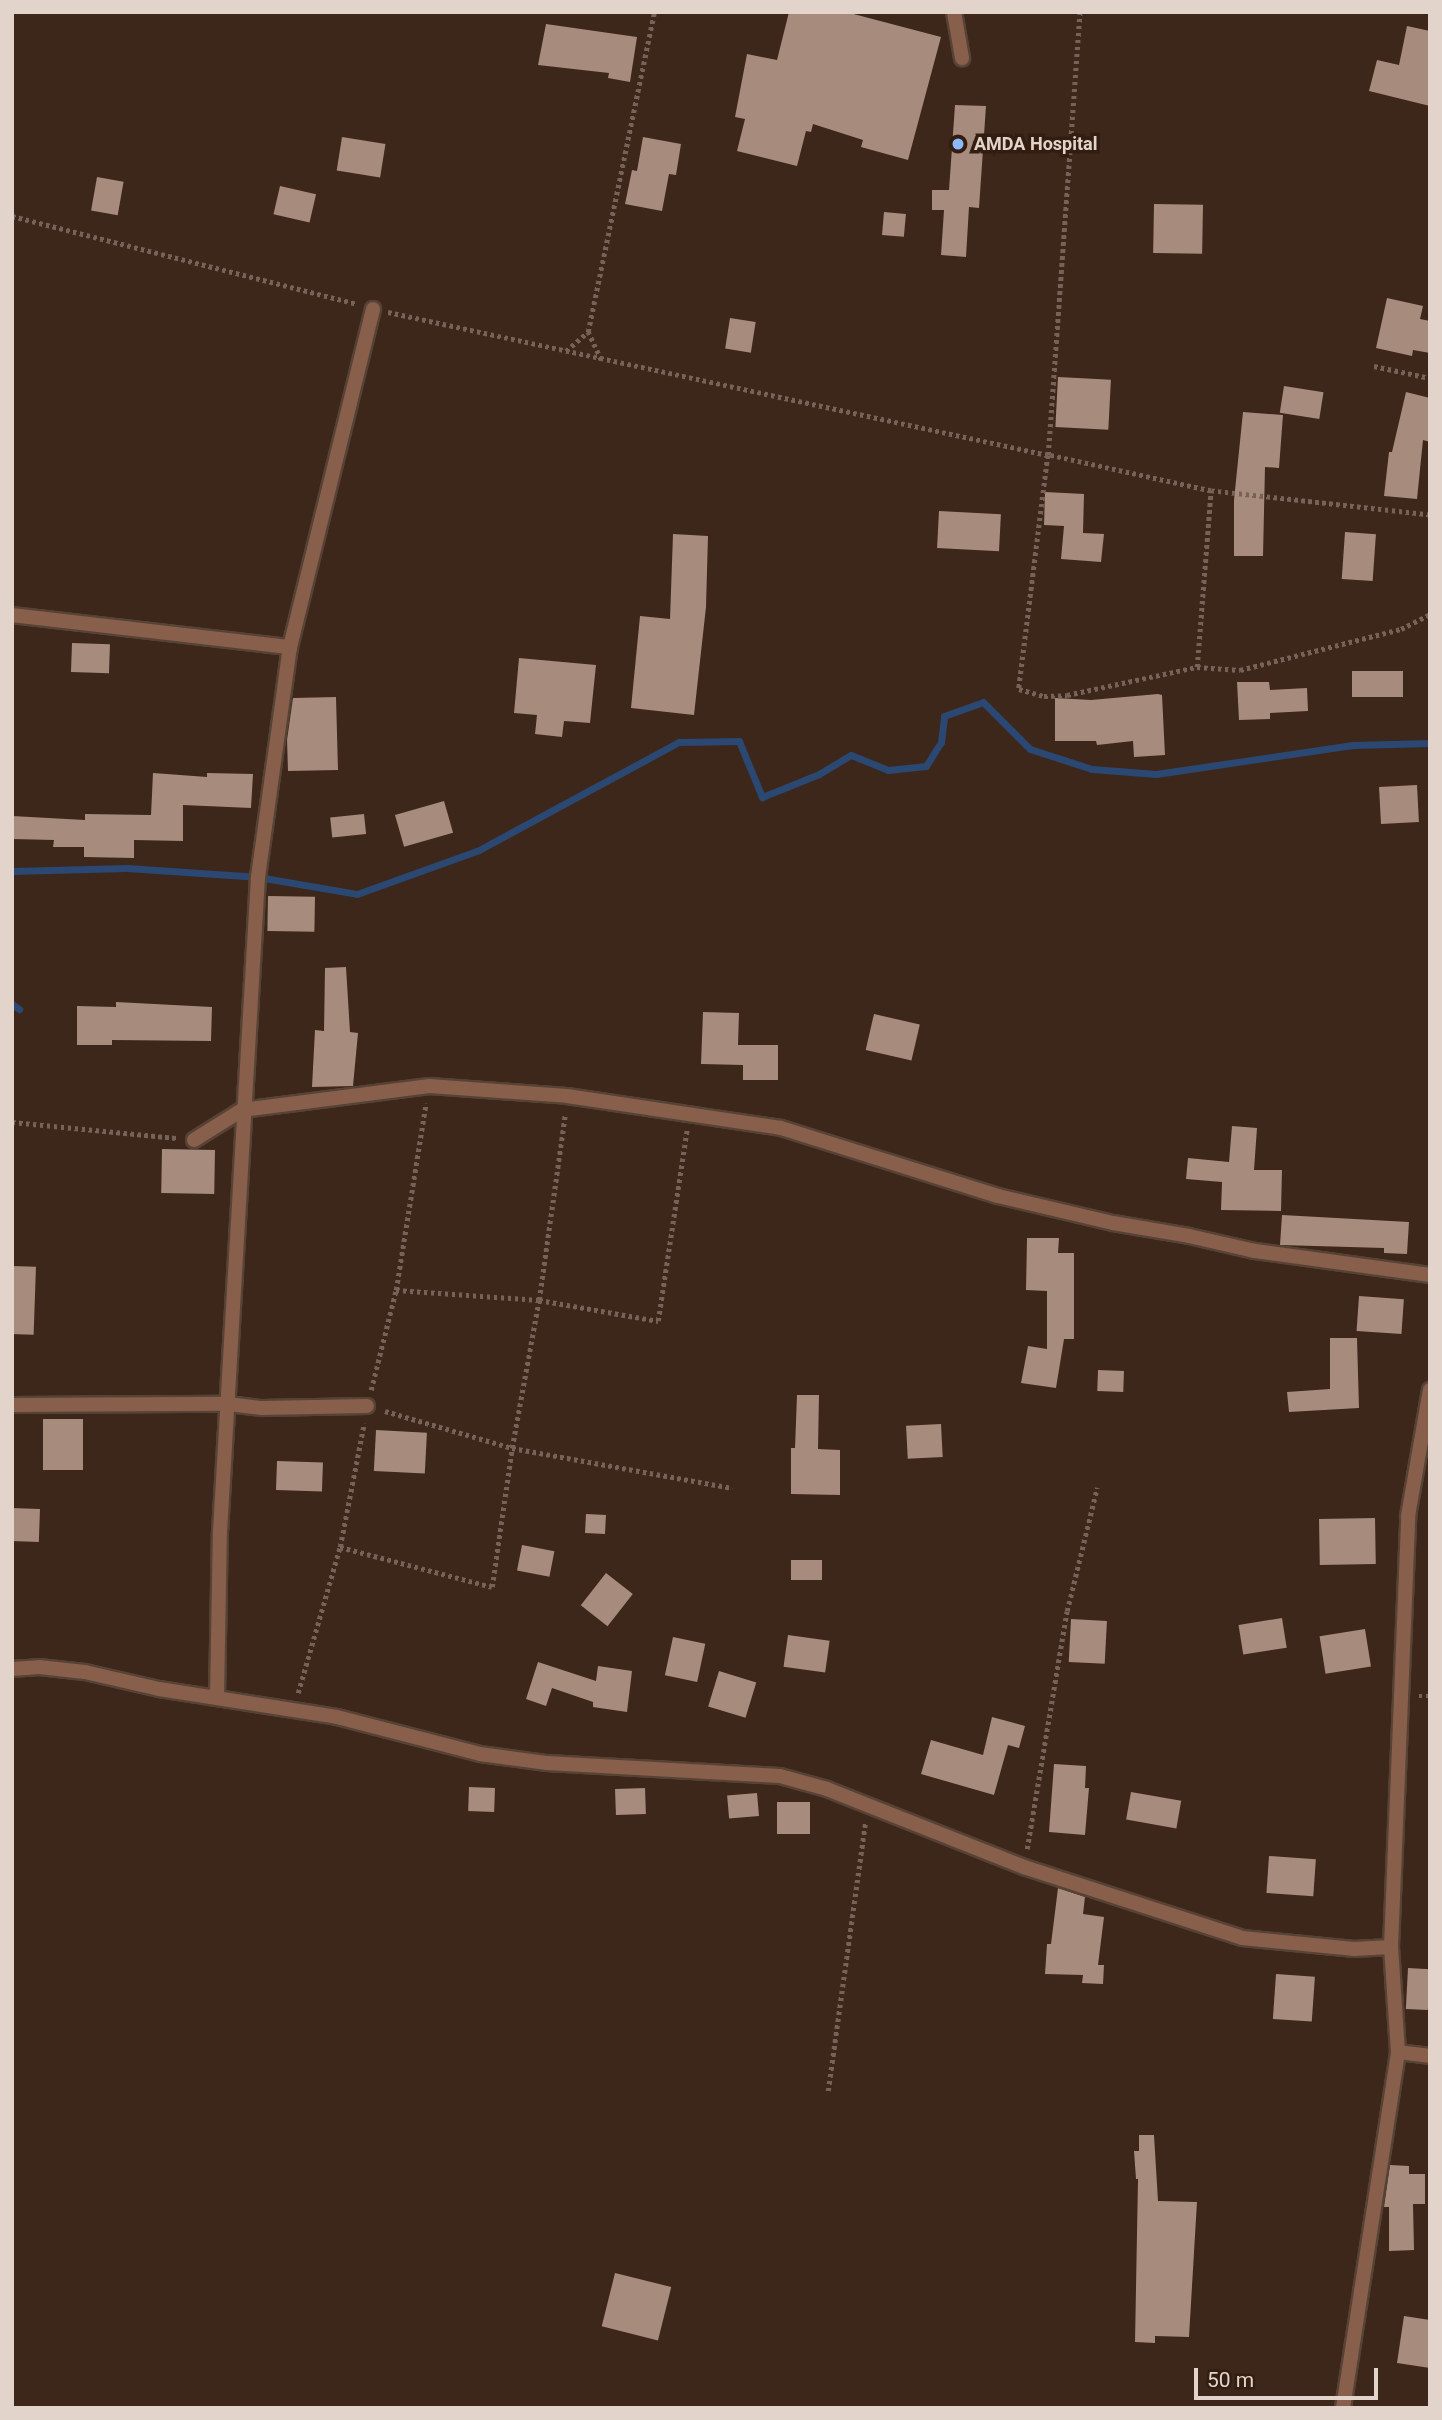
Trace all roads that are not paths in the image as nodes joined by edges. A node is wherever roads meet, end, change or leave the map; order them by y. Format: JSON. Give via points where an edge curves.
{"nodes":[{"id":1,"x":954,"y":12,"type":"edge"},
{"id":2,"x":962,"y":58,"type":"dead end"},
{"id":3,"x":373,"y":309,"type":"road end"},
{"id":4,"x":12,"y":615,"type":"edge"},
{"id":5,"x":290,"y":647,"type":"junction"},
{"id":6,"x":243,"y":1110,"type":"junction"},
{"id":7,"x":194,"y":1140,"type":"road end"},
{"id":8,"x":1430,"y":1275,"type":"edge"},
{"id":9,"x":1430,"y":1390,"type":"edge"},
{"id":10,"x":228,"y":1404,"type":"junction"},
{"id":11,"x":12,"y":1405,"type":"edge"},
{"id":12,"x":367,"y":1406,"type":"road end"},
{"id":13,"x":12,"y":1669,"type":"edge"},
{"id":14,"x":217,"y":1698,"type":"junction"},
{"id":15,"x":1391,"y":1947,"type":"junction"},
{"id":16,"x":1398,"y":2052,"type":"junction"},
{"id":17,"x":1430,"y":2056,"type":"edge"},
{"id":18,"x":1343,"y":2408,"type":"edge"}],
"edges":[{"from":1,"to":2,"type":"street"},
{"from":3,"to":5,"type":"street"},
{"from":4,"to":5,"type":"street"},
{"from":5,"to":6,"type":"street","via":[[257,877]]},
{"from":6,"to":7,"type":"street"},
{"from":6,"to":8,"type":"street","via":[[429,1086],[567,1096],[690,1112],[781,1128],[998,1196],[1112,1223],[1255,1251]]},
{"from":6,"to":10,"type":"street"},
{"from":9,"to":15,"type":"street","via":[[1408,1516]]},
{"from":10,"to":11,"type":"street"},
{"from":10,"to":12,"type":"street","via":[[262,1408]]},
{"from":10,"to":14,"type":"street"},
{"from":13,"to":14,"type":"street","via":[[85,1672]]},
{"from":14,"to":15,"type":"street","via":[[337,1717],[480,1754],[547,1763],[779,1776],[827,1789],[1024,1867],[1242,1938],[1354,1949]]},
{"from":15,"to":16,"type":"street"},
{"from":16,"to":17,"type":"street"},
{"from":16,"to":18,"type":"street"}]}
